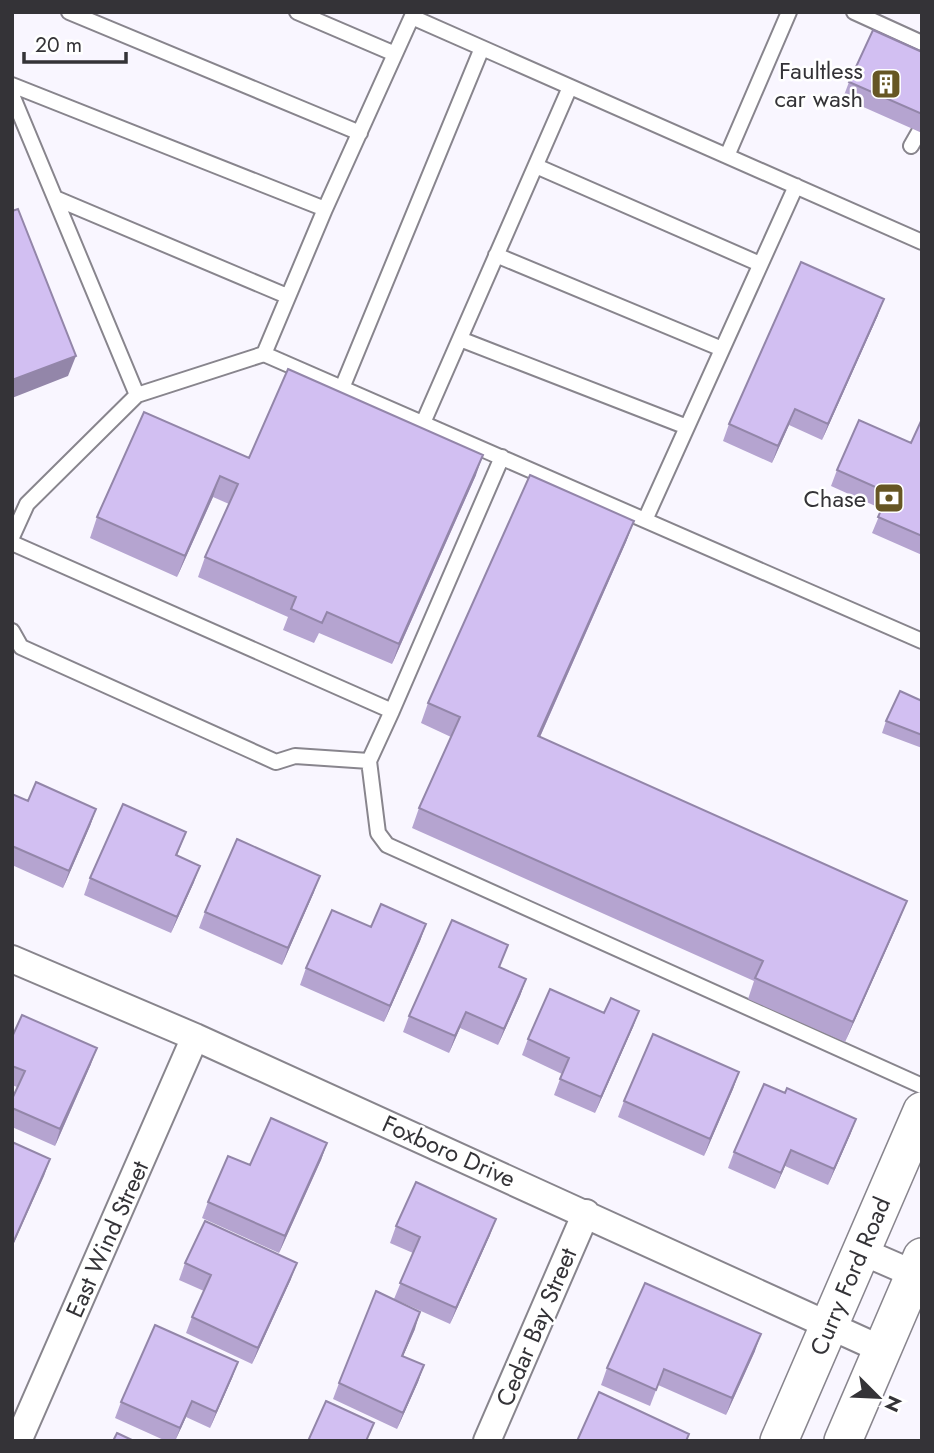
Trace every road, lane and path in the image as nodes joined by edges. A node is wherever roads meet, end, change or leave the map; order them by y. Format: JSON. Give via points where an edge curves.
{"nodes":[{"id":1,"x":69,"y":12,"type":"edge"},
{"id":2,"x":297,"y":12,"type":"edge"},
{"id":3,"x":789,"y":12,"type":"edge"},
{"id":4,"x":854,"y":12,"type":"edge"},
{"id":5,"x":413,"y":15,"type":"edge"},
{"id":6,"x":922,"y":43,"type":"edge"},
{"id":7,"x":482,"y":48,"type":"junction"},
{"id":8,"x":395,"y":54,"type":"junction"},
{"id":9,"x":12,"y":85,"type":"edge"},
{"id":10,"x":570,"y":87,"type":"junction"},
{"id":11,"x":12,"y":95,"type":"edge"},
{"id":12,"x":919,"y":132,"type":"edge"},
{"id":13,"x":359,"y":133,"type":"junction"},
{"id":14,"x":911,"y":146,"type":"dead end"},
{"id":15,"x":727,"y":156,"type":"junction"},
{"id":16,"x":536,"y":166,"type":"junction"},
{"id":17,"x":796,"y":186,"type":"junction"},
{"id":18,"x":55,"y":198,"type":"junction"},
{"id":19,"x":325,"y":209,"type":"junction"},
{"id":20,"x":922,"y":242,"type":"edge"},
{"id":21,"x":496,"y":255,"type":"junction"},
{"id":22,"x":760,"y":264,"type":"junction"},
{"id":23,"x":287,"y":296,"type":"junction"},
{"id":24,"x":460,"y":339,"type":"junction"},
{"id":25,"x":722,"y":349,"type":"junction"},
{"id":26,"x":264,"y":354,"type":"junction"},
{"id":27,"x":342,"y":388,"type":"junction"},
{"id":28,"x":136,"y":395,"type":"junction"},
{"id":29,"x":423,"y":423,"type":"junction"},
{"id":30,"x":687,"y":427,"type":"junction"},
{"id":31,"x":502,"y":457,"type":"junction"},
{"id":32,"x":645,"y":520,"type":"junction"},
{"id":33,"x":12,"y":537,"type":"edge"},
{"id":34,"x":12,"y":543,"type":"edge"},
{"id":35,"x":12,"y":631,"type":"edge"},
{"id":36,"x":922,"y":641,"type":"edge"},
{"id":37,"x":392,"y":711,"type":"junction"},
{"id":38,"x":369,"y":761,"type":"junction"},
{"id":39,"x":12,"y":959,"type":"edge"},
{"id":40,"x":195,"y":1037,"type":"junction"},
{"id":41,"x":922,"y":1086,"type":"edge"},
{"id":42,"x":922,"y":1111,"type":"edge"},
{"id":43,"x":586,"y":1213,"type":"junction"},
{"id":44,"x":861,"y":1251,"type":"junction"},
{"id":45,"x":919,"y":1270,"type":"edge"},
{"id":46,"x":829,"y":1325,"type":"junction"},
{"id":47,"x":883,"y":1350,"type":"junction"},
{"id":48,"x":18,"y":1441,"type":"edge"},
{"id":49,"x":487,"y":1441,"type":"edge"},
{"id":50,"x":779,"y":1441,"type":"edge"},
{"id":51,"x":843,"y":1441,"type":"edge"}],
"edges":[{"from":1,"to":13,"type":"lane"},
{"from":2,"to":8,"type":"lane"},
{"from":3,"to":15,"type":"lane"},
{"from":4,"to":6,"type":"lane"},
{"from":5,"to":7,"type":"lane"},
{"from":5,"to":8,"type":"lane"},
{"from":7,"to":10,"type":"lane"},
{"from":7,"to":27,"type":"lane"},
{"from":8,"to":13,"type":"lane"},
{"from":9,"to":19,"type":"lane"},
{"from":10,"to":15,"type":"lane"},
{"from":10,"to":16,"type":"lane"},
{"from":11,"to":18,"type":"lane"},
{"from":12,"to":14,"type":"lane"},
{"from":13,"to":19,"type":"lane"},
{"from":15,"to":17,"type":"lane"},
{"from":16,"to":21,"type":"lane"},
{"from":16,"to":22,"type":"lane"},
{"from":17,"to":20,"type":"lane"},
{"from":17,"to":22,"type":"lane"},
{"from":18,"to":23,"type":"lane"},
{"from":18,"to":28,"type":"lane"},
{"from":19,"to":23,"type":"lane"},
{"from":21,"to":24,"type":"lane"},
{"from":21,"to":25,"type":"lane"},
{"from":22,"to":25,"type":"lane"},
{"from":23,"to":26,"type":"lane"},
{"from":24,"to":29,"type":"lane"},
{"from":24,"to":30,"type":"lane"},
{"from":25,"to":30,"type":"lane"},
{"from":26,"to":27,"type":"lane"},
{"from":26,"to":28,"type":"lane"},
{"from":27,"to":29,"type":"lane"},
{"from":28,"to":33,"type":"lane","via":[[27,504]]},
{"from":29,"to":31,"type":"lane"},
{"from":30,"to":32,"type":"lane"},
{"from":31,"to":32,"type":"lane"},
{"from":31,"to":37,"type":"lane"},
{"from":32,"to":36,"type":"lane"},
{"from":34,"to":37,"type":"lane"},
{"from":35,"to":38,"type":"lane","via":[[21,647],[276,762],[295,756]]},
{"from":37,"to":38,"type":"lane"},
{"from":38,"to":41,"type":"lane","via":[[378,833],[387,845]]},
{"from":39,"to":40,"type":"street","name":"Foxboro Drive"},
{"from":40,"to":43,"type":"street","name":"Foxboro Drive"},
{"from":40,"to":48,"type":"street","name":"East Wind Street"},
{"from":42,"to":44,"type":"main road","name":"Curry Ford Road"},
{"from":43,"to":46,"type":"street","name":"Foxboro Drive"},
{"from":43,"to":49,"type":"street","name":"Cedar Bay Street"},
{"from":44,"to":45,"type":"street"},
{"from":44,"to":46,"type":"main road","name":"Curry Ford Road"},
{"from":45,"to":47,"type":"main road"},
{"from":46,"to":47,"type":"street","name":"Foxboro Drive"},
{"from":46,"to":50,"type":"main road","name":"Curry Ford Road"},
{"from":47,"to":51,"type":"main road"}]}
